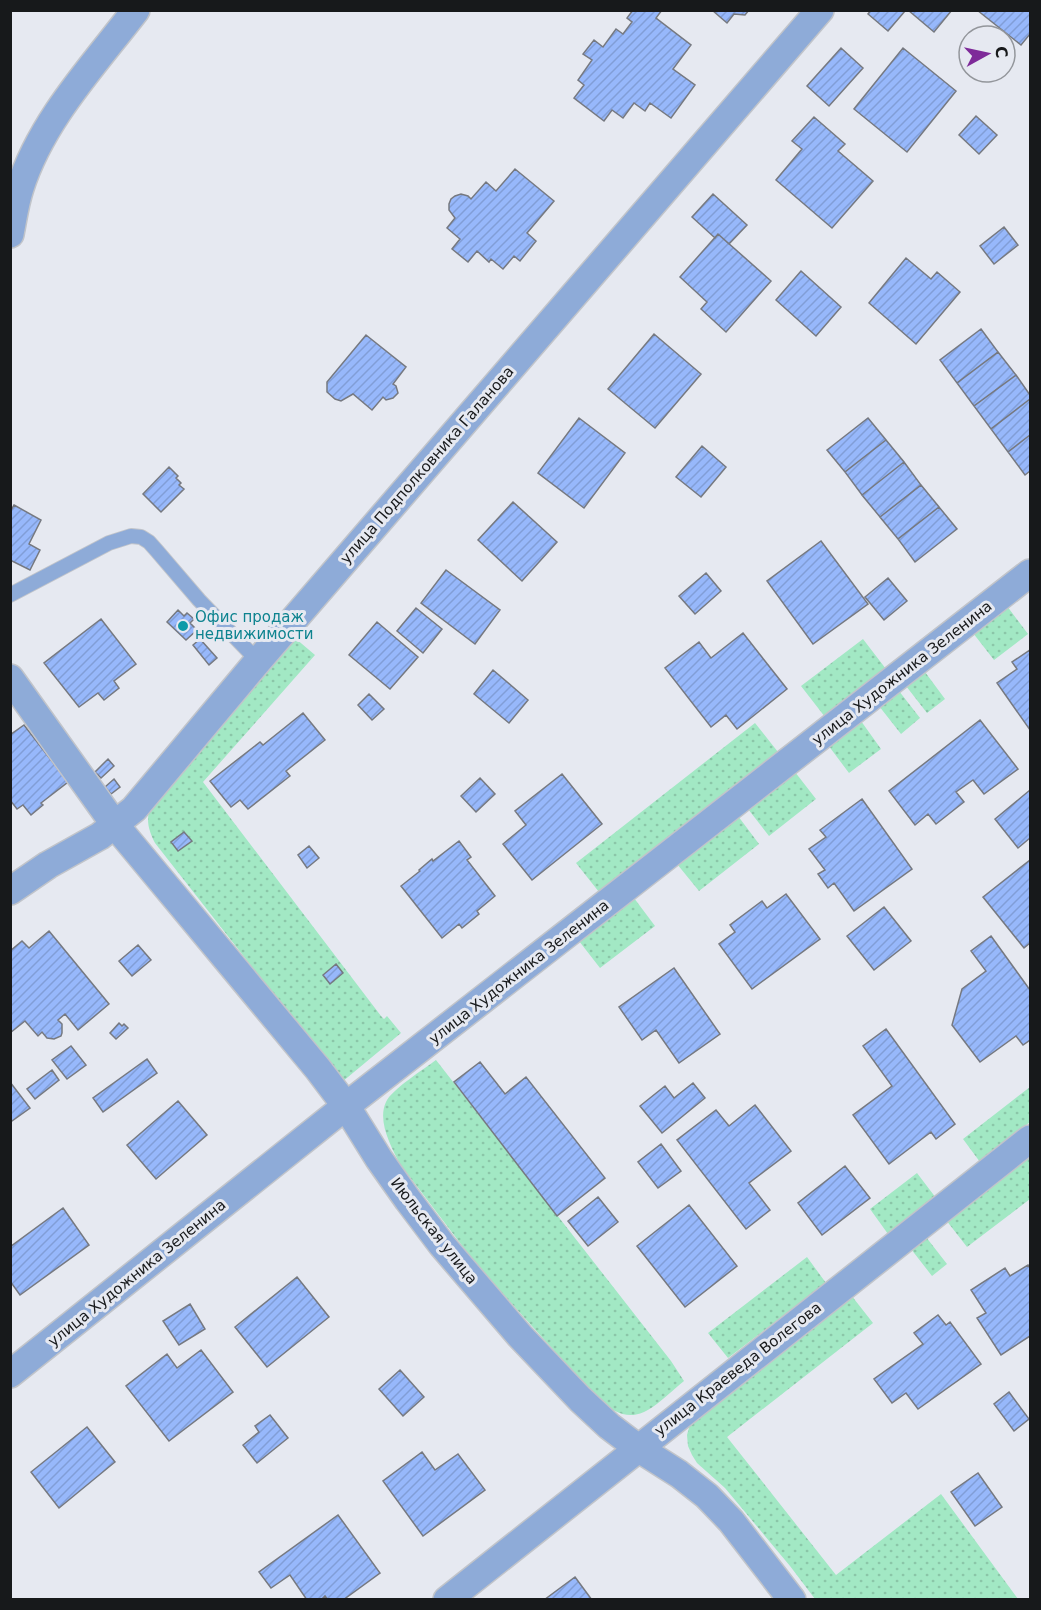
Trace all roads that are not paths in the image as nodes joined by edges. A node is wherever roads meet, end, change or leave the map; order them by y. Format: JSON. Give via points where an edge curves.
{"nodes":[{"id":1,"x":136,"y":10,"type":"edge"},
{"id":2,"x":820,"y":10,"type":"edge"},
{"id":3,"x":10,"y":234,"type":"edge"},
{"id":4,"x":1030,"y":573,"type":"edge"},
{"id":5,"x":10,"y":595,"type":"edge"},
{"id":6,"x":258,"y":661,"type":"junction"},
{"id":7,"x":10,"y":678,"type":"edge"},
{"id":8,"x":115,"y":825,"type":"junction"},
{"id":9,"x":10,"y":891,"type":"edge"},
{"id":10,"x":346,"y":1106,"type":"junction"},
{"id":11,"x":1030,"y":1139,"type":"edge"},
{"id":12,"x":10,"y":1374,"type":"edge"},
{"id":13,"x":638,"y":1448,"type":"junction"},
{"id":14,"x":447,"y":1599,"type":"edge"},
{"id":15,"x":792,"y":1599,"type":"edge"}],
"edges":[{"from":1,"to":3,"type":"street","via":[[41,140],[20,188]]},
{"from":2,"to":6,"type":"street","name":"улица Подполковника Галанова"},
{"from":4,"to":10,"type":"street","name":"улица Художника Зеленина"},
{"from":5,"to":6,"type":"lane","via":[[109,543],[130,536],[141,537]]},
{"from":6,"to":8,"type":"street","name":"улица Подполковника Галанова","via":[[134,809]]},
{"from":7,"to":8,"type":"street","name":"Июльская улица"},
{"from":8,"to":9,"type":"street","name":"улица Подполковника Галанова"},
{"from":8,"to":10,"type":"street","name":"Июльская улица"},
{"from":10,"to":12,"type":"street","name":"улица Художника Зеленина"},
{"from":10,"to":13,"type":"street","name":"Июльская улица","via":[[442,1245],[520,1336],[609,1426]]},
{"from":11,"to":13,"type":"street","name":"улица Краеведа Волегова"},
{"from":13,"to":14,"type":"street","name":"улица Краеведа Волегова"},
{"from":13,"to":15,"type":"street","name":"Июльская улица","via":[[706,1496],[731,1521]]}]}
